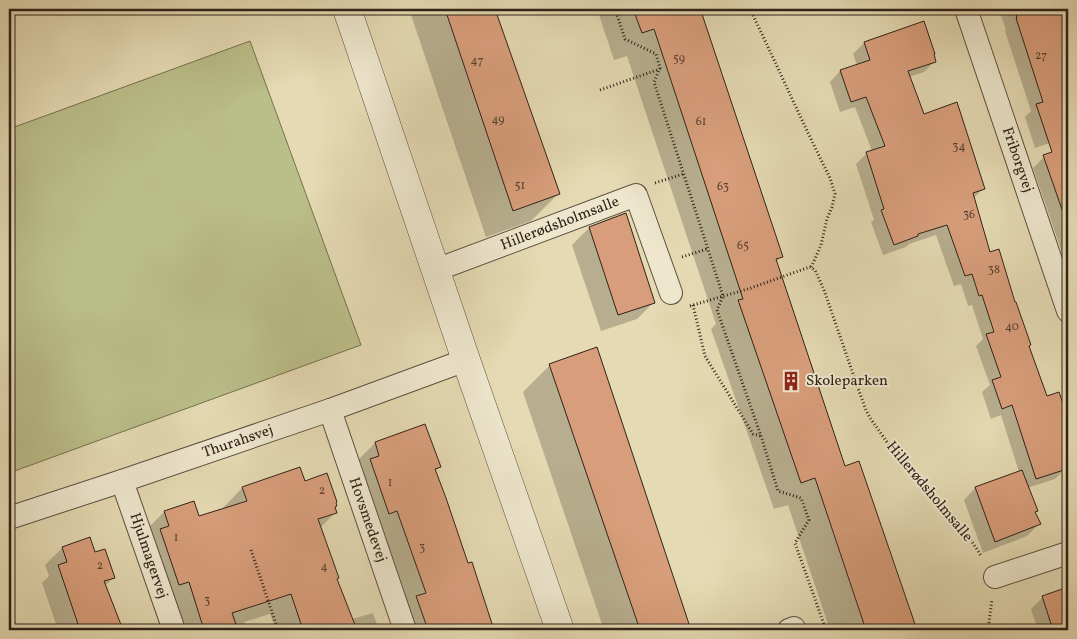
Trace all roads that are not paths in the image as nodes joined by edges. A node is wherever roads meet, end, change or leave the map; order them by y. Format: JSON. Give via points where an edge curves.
{"nodes":[{"id":1,"x":348,"y":9,"type":"edge"},
{"id":2,"x":966,"y":9,"type":"edge"},
{"id":3,"x":436,"y":270,"type":"junction"},
{"id":4,"x":671,"y":293,"type":"road end"},
{"id":5,"x":1068,"y":311,"type":"edge"},
{"id":6,"x":466,"y":360,"type":"junction"},
{"id":7,"x":330,"y":410,"type":"junction"},
{"id":8,"x":122,"y":481,"type":"junction"},
{"id":9,"x":9,"y":518,"type":"edge"},
{"id":10,"x":1068,"y":553,"type":"edge"},
{"id":11,"x":996,"y":577,"type":"road end"},
{"id":12,"x":174,"y":630,"type":"edge"},
{"id":13,"x":405,"y":630,"type":"edge"},
{"id":14,"x":560,"y":630,"type":"edge"},
{"id":15,"x":789,"y":630,"type":"edge"},
{"id":16,"x":795,"y":630,"type":"edge"}],
"edges":[{"from":1,"to":3,"type":"street"},
{"from":2,"to":5,"type":"street","name":"Friborgvej"},
{"from":3,"to":4,"type":"street","name":"Hillerødsholmsalle","via":[[636,195]]},
{"from":3,"to":6,"type":"street"},
{"from":6,"to":7,"type":"street","name":"Thurahsvej"},
{"from":6,"to":14,"type":"street"},
{"from":7,"to":8,"type":"street","name":"Thurahsvej"},
{"from":7,"to":13,"type":"street","name":"Hovsmedevej"},
{"from":8,"to":9,"type":"street","name":"Thurahsvej"},
{"from":8,"to":12,"type":"street","name":"Hjulmagervej"},
{"from":10,"to":11,"type":"street"},
{"from":15,"to":16,"type":"street"}]}
